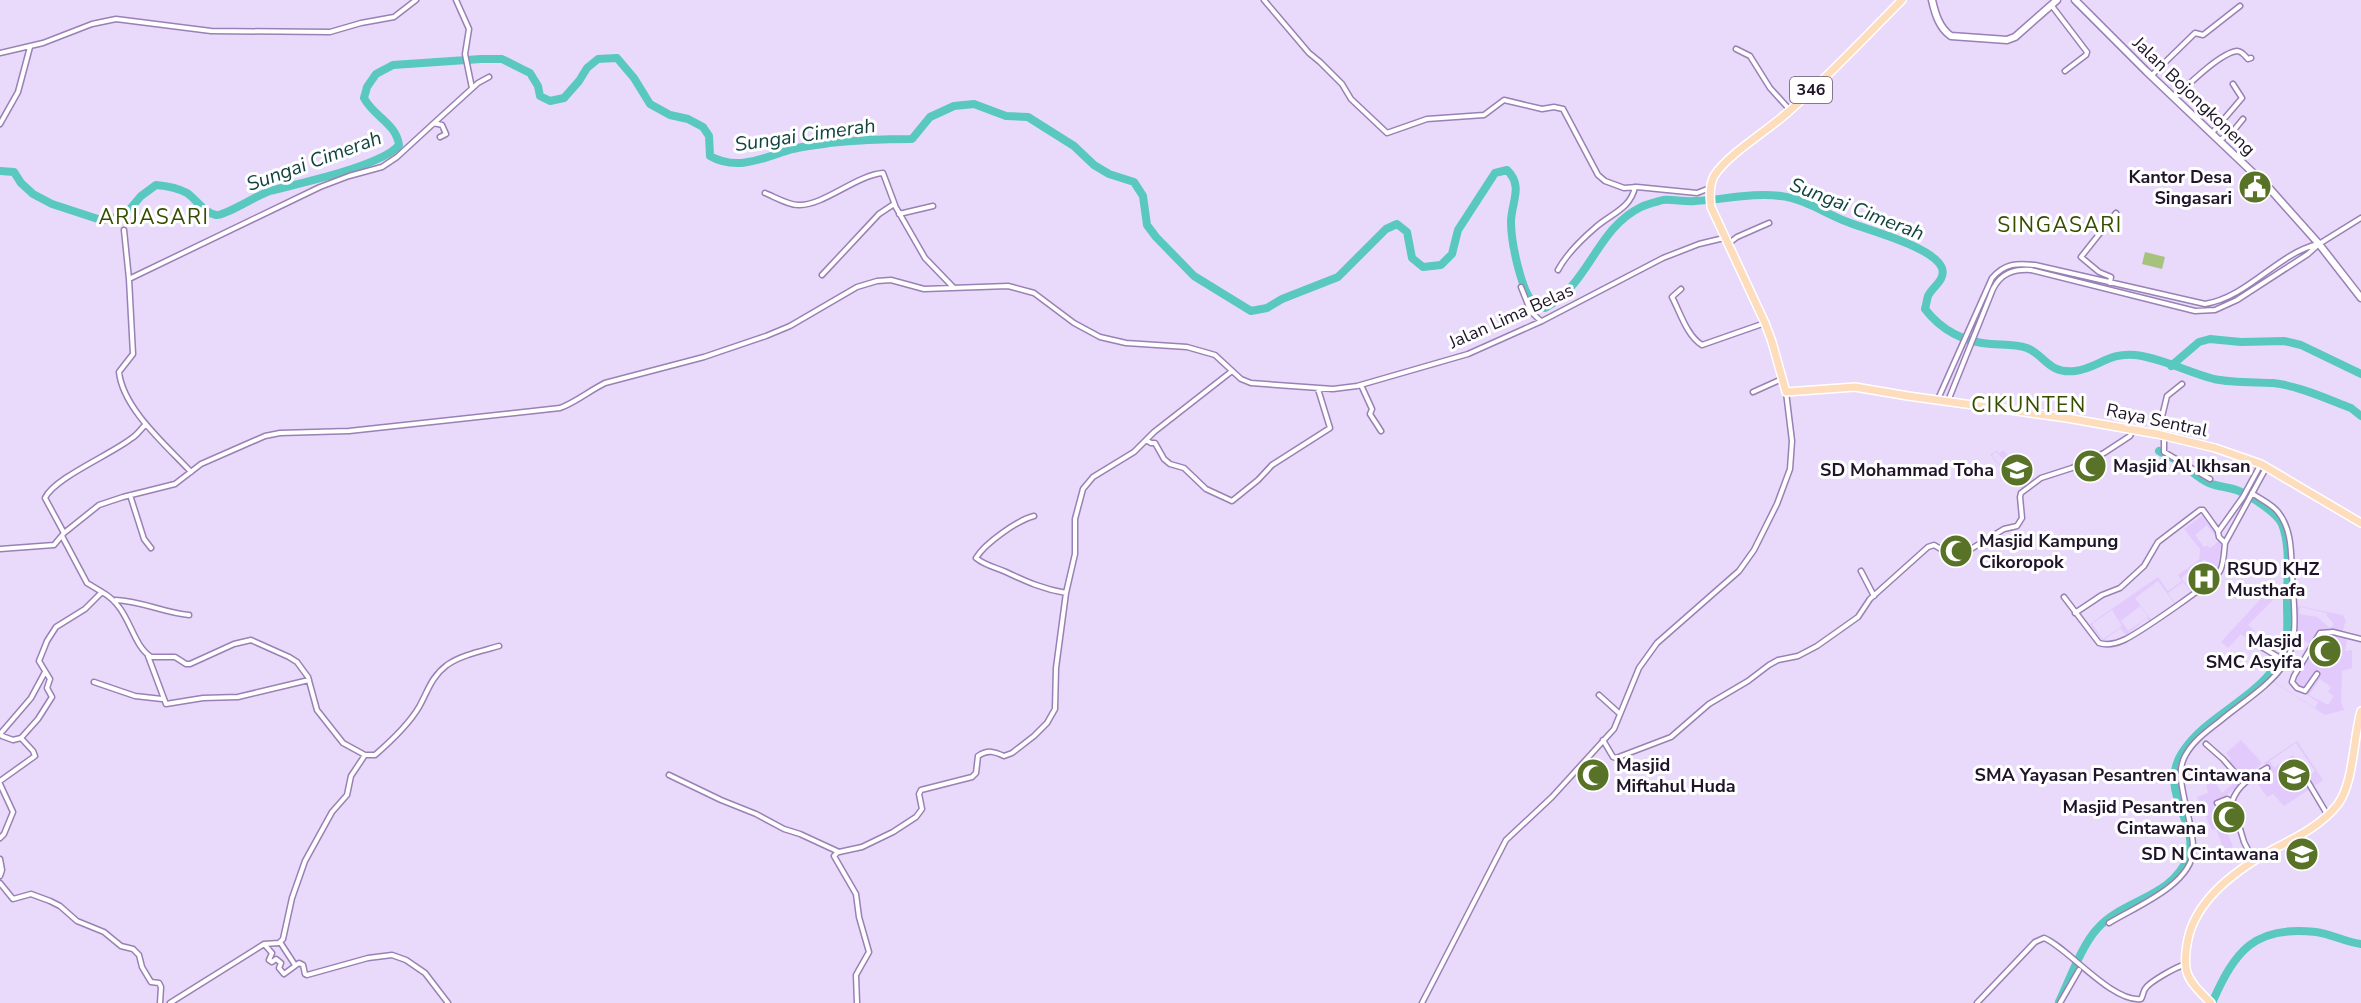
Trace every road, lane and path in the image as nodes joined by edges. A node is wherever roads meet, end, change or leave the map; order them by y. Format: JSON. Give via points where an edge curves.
{"nodes":[{"id":1,"x":416,"y":0,"type":"edge"},
{"id":2,"x":456,"y":0,"type":"edge"},
{"id":3,"x":1264,"y":0,"type":"edge"},
{"id":4,"x":1902,"y":0,"type":"edge"},
{"id":5,"x":1932,"y":0,"type":"edge"},
{"id":6,"x":2075,"y":0,"type":"edge"},
{"id":7,"x":2054,"y":3,"type":"edge"},
{"id":8,"x":2240,"y":6,"type":"dead end"},
{"id":9,"x":30,"y":47,"type":"junction"},
{"id":10,"x":1736,"y":49,"type":"dead end"},
{"id":11,"x":0,"y":52,"type":"edge"},
{"id":12,"x":2251,"y":58,"type":"dead end"},
{"id":13,"x":2065,"y":71,"type":"dead end"},
{"id":14,"x":2151,"y":76,"type":"junction"},
{"id":15,"x":489,"y":77,"type":"dead end"},
{"id":16,"x":2233,"y":84,"type":"dead end"},
{"id":17,"x":472,"y":88,"type":"junction"},
{"id":18,"x":2175,"y":97,"type":"junction"},
{"id":19,"x":1791,"y":110,"type":"junction"},
{"id":20,"x":2244,"y":118,"type":"dead end"},
{"id":21,"x":434,"y":123,"type":"junction"},
{"id":22,"x":0,"y":124,"type":"edge"},
{"id":23,"x":2212,"y":134,"type":"junction"},
{"id":24,"x":440,"y":137,"type":"dead end"},
{"id":25,"x":2220,"y":141,"type":"junction"},
{"id":26,"x":1635,"y":187,"type":"junction"},
{"id":27,"x":1710,"y":189,"type":"junction"},
{"id":28,"x":765,"y":193,"type":"dead end"},
{"id":29,"x":896,"y":206,"type":"junction"},
{"id":30,"x":933,"y":206,"type":"dead end"},
{"id":31,"x":2116,"y":213,"type":"dead end"},
{"id":32,"x":899,"y":214,"type":"junction"},
{"id":33,"x":2361,"y":219,"type":"edge"},
{"id":34,"x":1769,"y":223,"type":"dead end"},
{"id":35,"x":124,"y":230,"type":"dead end"},
{"id":36,"x":1726,"y":241,"type":"junction"},
{"id":37,"x":2319,"y":244,"type":"junction"},
{"id":38,"x":1558,"y":270,"type":"dead end"},
{"id":39,"x":2058,"y":273,"type":"junction"},
{"id":40,"x":2265,"y":274,"type":"junction"},
{"id":41,"x":822,"y":275,"type":"dead end"},
{"id":42,"x":129,"y":279,"type":"junction"},
{"id":43,"x":2269,"y":280,"type":"junction"},
{"id":44,"x":2110,"y":283,"type":"junction"},
{"id":45,"x":953,"y":287,"type":"junction"},
{"id":46,"x":1521,"y":287,"type":"dead end"},
{"id":47,"x":2131,"y":288,"type":"junction"},
{"id":48,"x":1681,"y":289,"type":"dead end"},
{"id":49,"x":2129,"y":295,"type":"junction"},
{"id":50,"x":2361,"y":298,"type":"edge"},
{"id":51,"x":1542,"y":321,"type":"junction"},
{"id":52,"x":1765,"y":323,"type":"junction"},
{"id":53,"x":1966,"y":336,"type":"junction"},
{"id":54,"x":1972,"y":338,"type":"junction"},
{"id":55,"x":1232,"y":371,"type":"junction"},
{"id":56,"x":1783,"y":379,"type":"junction"},
{"id":57,"x":2182,"y":384,"type":"dead end"},
{"id":58,"x":1361,"y":385,"type":"junction"},
{"id":59,"x":1318,"y":389,"type":"junction"},
{"id":60,"x":1753,"y":392,"type":"dead end"},
{"id":61,"x":1786,"y":392,"type":"junction"},
{"id":62,"x":1938,"y":400,"type":"junction"},
{"id":63,"x":1948,"y":401,"type":"junction"},
{"id":64,"x":145,"y":425,"type":"junction"},
{"id":65,"x":2133,"y":429,"type":"junction"},
{"id":66,"x":1381,"y":431,"type":"dead end"},
{"id":67,"x":2161,"y":435,"type":"junction"},
{"id":68,"x":1146,"y":440,"type":"junction"},
{"id":69,"x":2263,"y":466,"type":"junction"},
{"id":70,"x":191,"y":472,"type":"junction"},
{"id":71,"x":2210,"y":479,"type":"dead end"},
{"id":72,"x":130,"y":495,"type":"junction"},
{"id":73,"x":2251,"y":496,"type":"junction"},
{"id":74,"x":1034,"y":516,"type":"dead end"},
{"id":75,"x":2228,"y":520,"type":"junction"},
{"id":76,"x":2361,"y":523,"type":"edge"},
{"id":77,"x":2236,"y":525,"type":"junction"},
{"id":78,"x":2218,"y":532,"type":"junction"},
{"id":79,"x":63,"y":534,"type":"junction"},
{"id":80,"x":2225,"y":543,"type":"junction"},
{"id":81,"x":151,"y":548,"type":"dead end"},
{"id":82,"x":0,"y":549,"type":"edge"},
{"id":83,"x":1861,"y":571,"type":"dead end"},
{"id":84,"x":102,"y":592,"type":"junction"},
{"id":85,"x":1066,"y":593,"type":"junction"},
{"id":86,"x":1874,"y":596,"type":"junction"},
{"id":87,"x":2064,"y":597,"type":"dead end"},
{"id":88,"x":115,"y":600,"type":"junction"},
{"id":89,"x":2075,"y":613,"type":"junction"},
{"id":90,"x":189,"y":615,"type":"dead end"},
{"id":91,"x":2251,"y":637,"type":"dead end"},
{"id":92,"x":2361,"y":639,"type":"edge"},
{"id":93,"x":499,"y":646,"type":"dead end"},
{"id":94,"x":148,"y":655,"type":"junction"},
{"id":95,"x":2282,"y":658,"type":"junction"},
{"id":96,"x":45,"y":672,"type":"junction"},
{"id":97,"x":2317,"y":674,"type":"dead end"},
{"id":98,"x":309,"y":680,"type":"junction"},
{"id":99,"x":94,"y":682,"type":"dead end"},
{"id":100,"x":1599,"y":695,"type":"dead end"},
{"id":101,"x":162,"y":699,"type":"junction"},
{"id":102,"x":2361,"y":711,"type":"edge"},
{"id":103,"x":1620,"y":714,"type":"junction"},
{"id":104,"x":21,"y":738,"type":"junction"},
{"id":105,"x":1603,"y":740,"type":"junction"},
{"id":106,"x":2206,"y":744,"type":"dead end"},
{"id":107,"x":364,"y":754,"type":"junction"},
{"id":108,"x":2299,"y":767,"type":"dead end"},
{"id":109,"x":2267,"y":768,"type":"dead end"},
{"id":110,"x":669,"y":775,"type":"dead end"},
{"id":111,"x":0,"y":783,"type":"edge"},
{"id":112,"x":2244,"y":783,"type":"junction"},
{"id":113,"x":2232,"y":802,"type":"junction"},
{"id":114,"x":2217,"y":803,"type":"dead end"},
{"id":115,"x":2328,"y":815,"type":"junction"},
{"id":116,"x":0,"y":838,"type":"edge"},
{"id":117,"x":838,"y":852,"type":"junction"},
{"id":118,"x":0,"y":859,"type":"edge"},
{"id":119,"x":2254,"y":861,"type":"junction"},
{"id":120,"x":0,"y":876,"type":"edge"},
{"id":121,"x":0,"y":883,"type":"edge"},
{"id":122,"x":2109,"y":922,"type":"dead end"},
{"id":123,"x":280,"y":942,"type":"junction"},
{"id":124,"x":264,"y":944,"type":"junction"},
{"id":125,"x":296,"y":965,"type":"junction"},
{"id":126,"x":2184,"y":965,"type":"junction"},
{"id":127,"x":2078,"y":969,"type":"junction"},
{"id":128,"x":160,"y":1003,"type":"edge"},
{"id":129,"x":170,"y":1003,"type":"edge"},
{"id":130,"x":448,"y":1003,"type":"edge"},
{"id":131,"x":857,"y":1003,"type":"edge"},
{"id":132,"x":1422,"y":1003,"type":"edge"},
{"id":133,"x":1977,"y":1003,"type":"edge"},
{"id":134,"x":2060,"y":1003,"type":"edge"},
{"id":135,"x":2211,"y":1003,"type":"edge"}],
"edges":[{"from":1,"to":9,"type":"street","via":[[394,17],[330,32],[211,31],[116,19]]},
{"from":2,"to":17,"type":"street","via":[[470,29],[465,54]]},
{"from":3,"to":26,"type":"street","via":[[1309,53],[1342,84],[1351,99],[1387,133],[1427,119],[1484,115],[1504,100],[1542,109],[1558,107],[1568,116],[1600,177],[1621,187]]},
{"from":4,"to":19,"type":"main road","number":"346"},
{"from":5,"to":7,"type":"main road","via":[[1935,13],[1951,36],[2007,40]]},
{"from":6,"to":14,"type":"main road","name":"Jalan Bojongkoneng"},
{"from":7,"to":13,"type":"street","via":[[2087,52]]},
{"from":8,"to":14,"type":"street","via":[[2203,35],[2195,33]]},
{"from":9,"to":11,"type":"street"},
{"from":9,"to":22,"type":"street","via":[[16,95]]},
{"from":10,"to":19,"type":"street","via":[[1750,56],[1770,88]]},
{"from":12,"to":18,"type":"street","via":[[2236,52],[2208,67]]},
{"from":14,"to":18,"type":"main road","name":"Jalan Bojongkoneng"},
{"from":15,"to":17,"type":"street"},
{"from":16,"to":23,"type":"street","via":[[2242,98]]},
{"from":17,"to":21,"type":"street"},
{"from":18,"to":23,"type":"main road","name":"Jalan Bojongkoneng"},
{"from":19,"to":27,"type":"main road","number":"346","via":[[1729,159]]},
{"from":20,"to":25,"type":"street"},
{"from":21,"to":24,"type":"street","via":[[444,129],[446,134]]},
{"from":21,"to":42,"type":"street","via":[[382,167],[320,187]]},
{"from":23,"to":25,"type":"main road","name":"Jalan Bojongkoneng"},
{"from":25,"to":37,"type":"main road","name":"Jalan Bojongkoneng"},
{"from":26,"to":27,"type":"street","via":[[1697,193]]},
{"from":26,"to":38,"type":"street","via":[[1624,207],[1588,234]]},
{"from":27,"to":36,"type":"main road","number":"346","via":[[1711,207]]},
{"from":28,"to":29,"type":"street","via":[[795,205],[807,204],[883,173]]},
{"from":29,"to":32,"type":"street"},
{"from":29,"to":41,"type":"street","via":[[891,205],[879,214]]},
{"from":30,"to":32,"type":"street"},
{"from":31,"to":44,"type":"street","via":[[2081,257],[2111,277]]},
{"from":32,"to":45,"type":"street","via":[[925,258]]},
{"from":33,"to":37,"type":"street"},
{"from":34,"to":36,"type":"street","name":"Jalan Lima Belas"},
{"from":35,"to":42,"type":"street"},
{"from":36,"to":51,"type":"street","name":"Jalan Lima Belas","via":[[1699,244],[1663,258]]},
{"from":36,"to":52,"type":"main road","number":"346"},
{"from":37,"to":40,"type":"street","via":[[2304,248]]},
{"from":37,"to":43,"type":"street"},
{"from":37,"to":50,"type":"main road","name":"Jalan Bojongkoneng"},
{"from":39,"to":44,"type":"street"},
{"from":39,"to":49,"type":"street"},
{"from":39,"to":53,"type":"street","via":[[2019,263],[2004,267],[1992,278]]},
{"from":39,"to":54,"type":"street","via":[[2009,272],[1996,282]]},
{"from":40,"to":43,"type":"street"},
{"from":40,"to":47,"type":"street","via":[[2216,302],[2205,304]]},
{"from":42,"to":64,"type":"street","via":[[133,354],[119,372],[120,381]]},
{"from":43,"to":49,"type":"street","via":[[2225,306],[2204,311]]},
{"from":44,"to":47,"type":"street"},
{"from":45,"to":55,"type":"street","name":"Jalan Lima Belas","via":[[1008,286],[1034,293],[1100,337],[1187,347],[1215,355]]},
{"from":45,"to":70,"type":"street","name":"Jalan Lima Belas","via":[[924,290],[891,280],[856,287],[766,336],[605,383],[560,408],[349,430],[280,433],[208,460]]},
{"from":46,"to":51,"type":"street","via":[[1531,312]]},
{"from":47,"to":49,"type":"street"},
{"from":48,"to":52,"type":"street","via":[[1672,297],[1680,316],[1702,345]]},
{"from":51,"to":58,"type":"street","name":"Jalan Lima Belas","via":[[1468,354]]},
{"from":52,"to":56,"type":"main road","number":"346"},
{"from":53,"to":54,"type":"street"},
{"from":53,"to":62,"type":"street"},
{"from":54,"to":63,"type":"street"},
{"from":55,"to":59,"type":"street","name":"Jalan Lima Belas","via":[[1251,383]]},
{"from":55,"to":68,"type":"street"},
{"from":56,"to":60,"type":"street"},
{"from":56,"to":61,"type":"main road","number":"346"},
{"from":57,"to":67,"type":"street","via":[[2167,396]]},
{"from":58,"to":59,"type":"street","name":"Jalan Lima Belas"},
{"from":58,"to":66,"type":"street","via":[[1372,409],[1370,414]]},
{"from":59,"to":68,"type":"street","via":[[1330,428],[1272,465],[1232,501],[1206,489],[1184,468],[1170,464],[1155,443]]},
{"from":61,"to":62,"type":"main road","name":"Raya Sentral","via":[[1855,387]]},
{"from":61,"to":103,"type":"street","via":[[1792,441],[1790,469],[1763,533],[1742,567],[1648,654]]},
{"from":62,"to":63,"type":"main road","name":"Raya Sentral"},
{"from":63,"to":65,"type":"main road","name":"Raya Sentral"},
{"from":64,"to":70,"type":"street"},
{"from":64,"to":79,"type":"street","via":[[47,494],[45,498]]},
{"from":65,"to":67,"type":"main road","name":"Raya Sentral"},
{"from":65,"to":86,"type":"street","via":[[2130,436],[2104,453],[2033,482],[2020,497],[2022,519],[2017,526],[2004,529],[1956,558],[1931,546]]},
{"from":67,"to":69,"type":"main road","name":"Raya Sentral","via":[[2215,448]]},
{"from":67,"to":71,"type":"street","via":[[2164,452]]},
{"from":68,"to":85,"type":"street","via":[[1083,489],[1075,519],[1075,554]]},
{"from":69,"to":73,"type":"street"},
{"from":69,"to":75,"type":"street"},
{"from":69,"to":76,"type":"main road","name":"Raya Sentral"},
{"from":70,"to":72,"type":"street","name":"Jalan Lima Belas","via":[[175,484]]},
{"from":72,"to":79,"type":"street","name":"Jalan Lima Belas","via":[[99,505]]},
{"from":72,"to":81,"type":"street","via":[[144,539]]},
{"from":73,"to":77,"type":"street"},
{"from":73,"to":95,"type":"street","via":[[2278,512],[2291,543],[2293,638]]},
{"from":74,"to":85,"type":"street","via":[[1008,530],[976,558],[985,566],[1045,590]]},
{"from":75,"to":77,"type":"street"},
{"from":75,"to":78,"type":"street"},
{"from":77,"to":80,"type":"street"},
{"from":78,"to":80,"type":"street"},
{"from":78,"to":89,"type":"street","via":[[2200,510],[2158,543],[2144,566],[2120,588]]},
{"from":79,"to":82,"type":"street","name":"Jalan Lima Belas","via":[[54,545]]},
{"from":79,"to":84,"type":"street","via":[[87,583]]},
{"from":80,"to":89,"type":"street","via":[[2222,569],[2217,574],[2127,638],[2105,645],[2099,643]]},
{"from":83,"to":86,"type":"street"},
{"from":84,"to":88,"type":"street"},
{"from":84,"to":96,"type":"street","via":[[50,635],[39,661]]},
{"from":85,"to":117,"type":"street","via":[[1055,709],[1047,723],[1010,754],[982,753],[972,777],[921,790],[922,809],[902,827],[862,847]]},
{"from":86,"to":105,"type":"street","via":[[1858,617],[1817,646],[1768,665],[1709,704],[1671,737],[1616,758]]},
{"from":87,"to":89,"type":"street"},
{"from":88,"to":90,"type":"street"},
{"from":88,"to":94,"type":"street"},
{"from":91,"to":95,"type":"street"},
{"from":92,"to":97,"type":"street","via":[[2320,633],[2292,682],[2305,691]]},
{"from":93,"to":107,"type":"street","via":[[445,667],[429,684],[415,713],[398,733],[375,755]]},
{"from":94,"to":98,"type":"street","via":[[175,657],[190,664],[251,640],[297,662]]},
{"from":94,"to":101,"type":"street"},
{"from":95,"to":122,"type":"street","via":[[2260,689],[2198,740],[2184,757],[2180,774],[2192,838],[2190,861],[2174,883]]},
{"from":96,"to":104,"type":"street","via":[[52,697]]},
{"from":96,"to":104,"type":"street","via":[[28,702],[1,733],[13,740]]},
{"from":98,"to":101,"type":"street","via":[[238,697],[167,704]]},
{"from":98,"to":107,"type":"street","via":[[321,716],[343,743]]},
{"from":99,"to":101,"type":"street","via":[[135,696]]},
{"from":100,"to":103,"type":"street"},
{"from":102,"to":115,"type":"main road","via":[[2348,783]]},
{"from":103,"to":105,"type":"street"},
{"from":104,"to":111,"type":"street","via":[[34,756]]},
{"from":105,"to":132,"type":"street","via":[[1552,797],[1506,840]]},
{"from":106,"to":112,"type":"street"},
{"from":107,"to":123,"type":"street","via":[[351,776],[347,795],[332,812],[306,861]]},
{"from":108,"to":115,"type":"street"},
{"from":109,"to":112,"type":"street"},
{"from":110,"to":117,"type":"street"},
{"from":111,"to":116,"type":"street","via":[[13,811]]},
{"from":112,"to":113,"type":"street"},
{"from":113,"to":114,"type":"street"},
{"from":113,"to":119,"type":"street"},
{"from":115,"to":119,"type":"main road"},
{"from":117,"to":131,"type":"street","via":[[834,856],[856,894],[869,952],[856,975]]},
{"from":118,"to":120,"type":"street"},
{"from":119,"to":126,"type":"main road","via":[[2222,885],[2202,908],[2189,935]]},
{"from":121,"to":128,"type":"street","via":[[13,899],[31,894],[50,901],[76,921],[134,949],[151,982],[161,987]]},
{"from":123,"to":124,"type":"street"},
{"from":123,"to":125,"type":"street"},
{"from":124,"to":125,"type":"street","via":[[272,953],[269,960],[278,960],[283,974]]},
{"from":124,"to":129,"type":"street"},
{"from":125,"to":130,"type":"street","via":[[303,965],[307,975],[392,955],[427,975]]},
{"from":126,"to":127,"type":"street","via":[[2147,986],[2141,999],[2134,1002],[2117,997]]},
{"from":126,"to":135,"type":"main road","via":[[2187,977]]},
{"from":127,"to":133,"type":"street","via":[[2043,938]]},
{"from":127,"to":134,"type":"street"}]}
